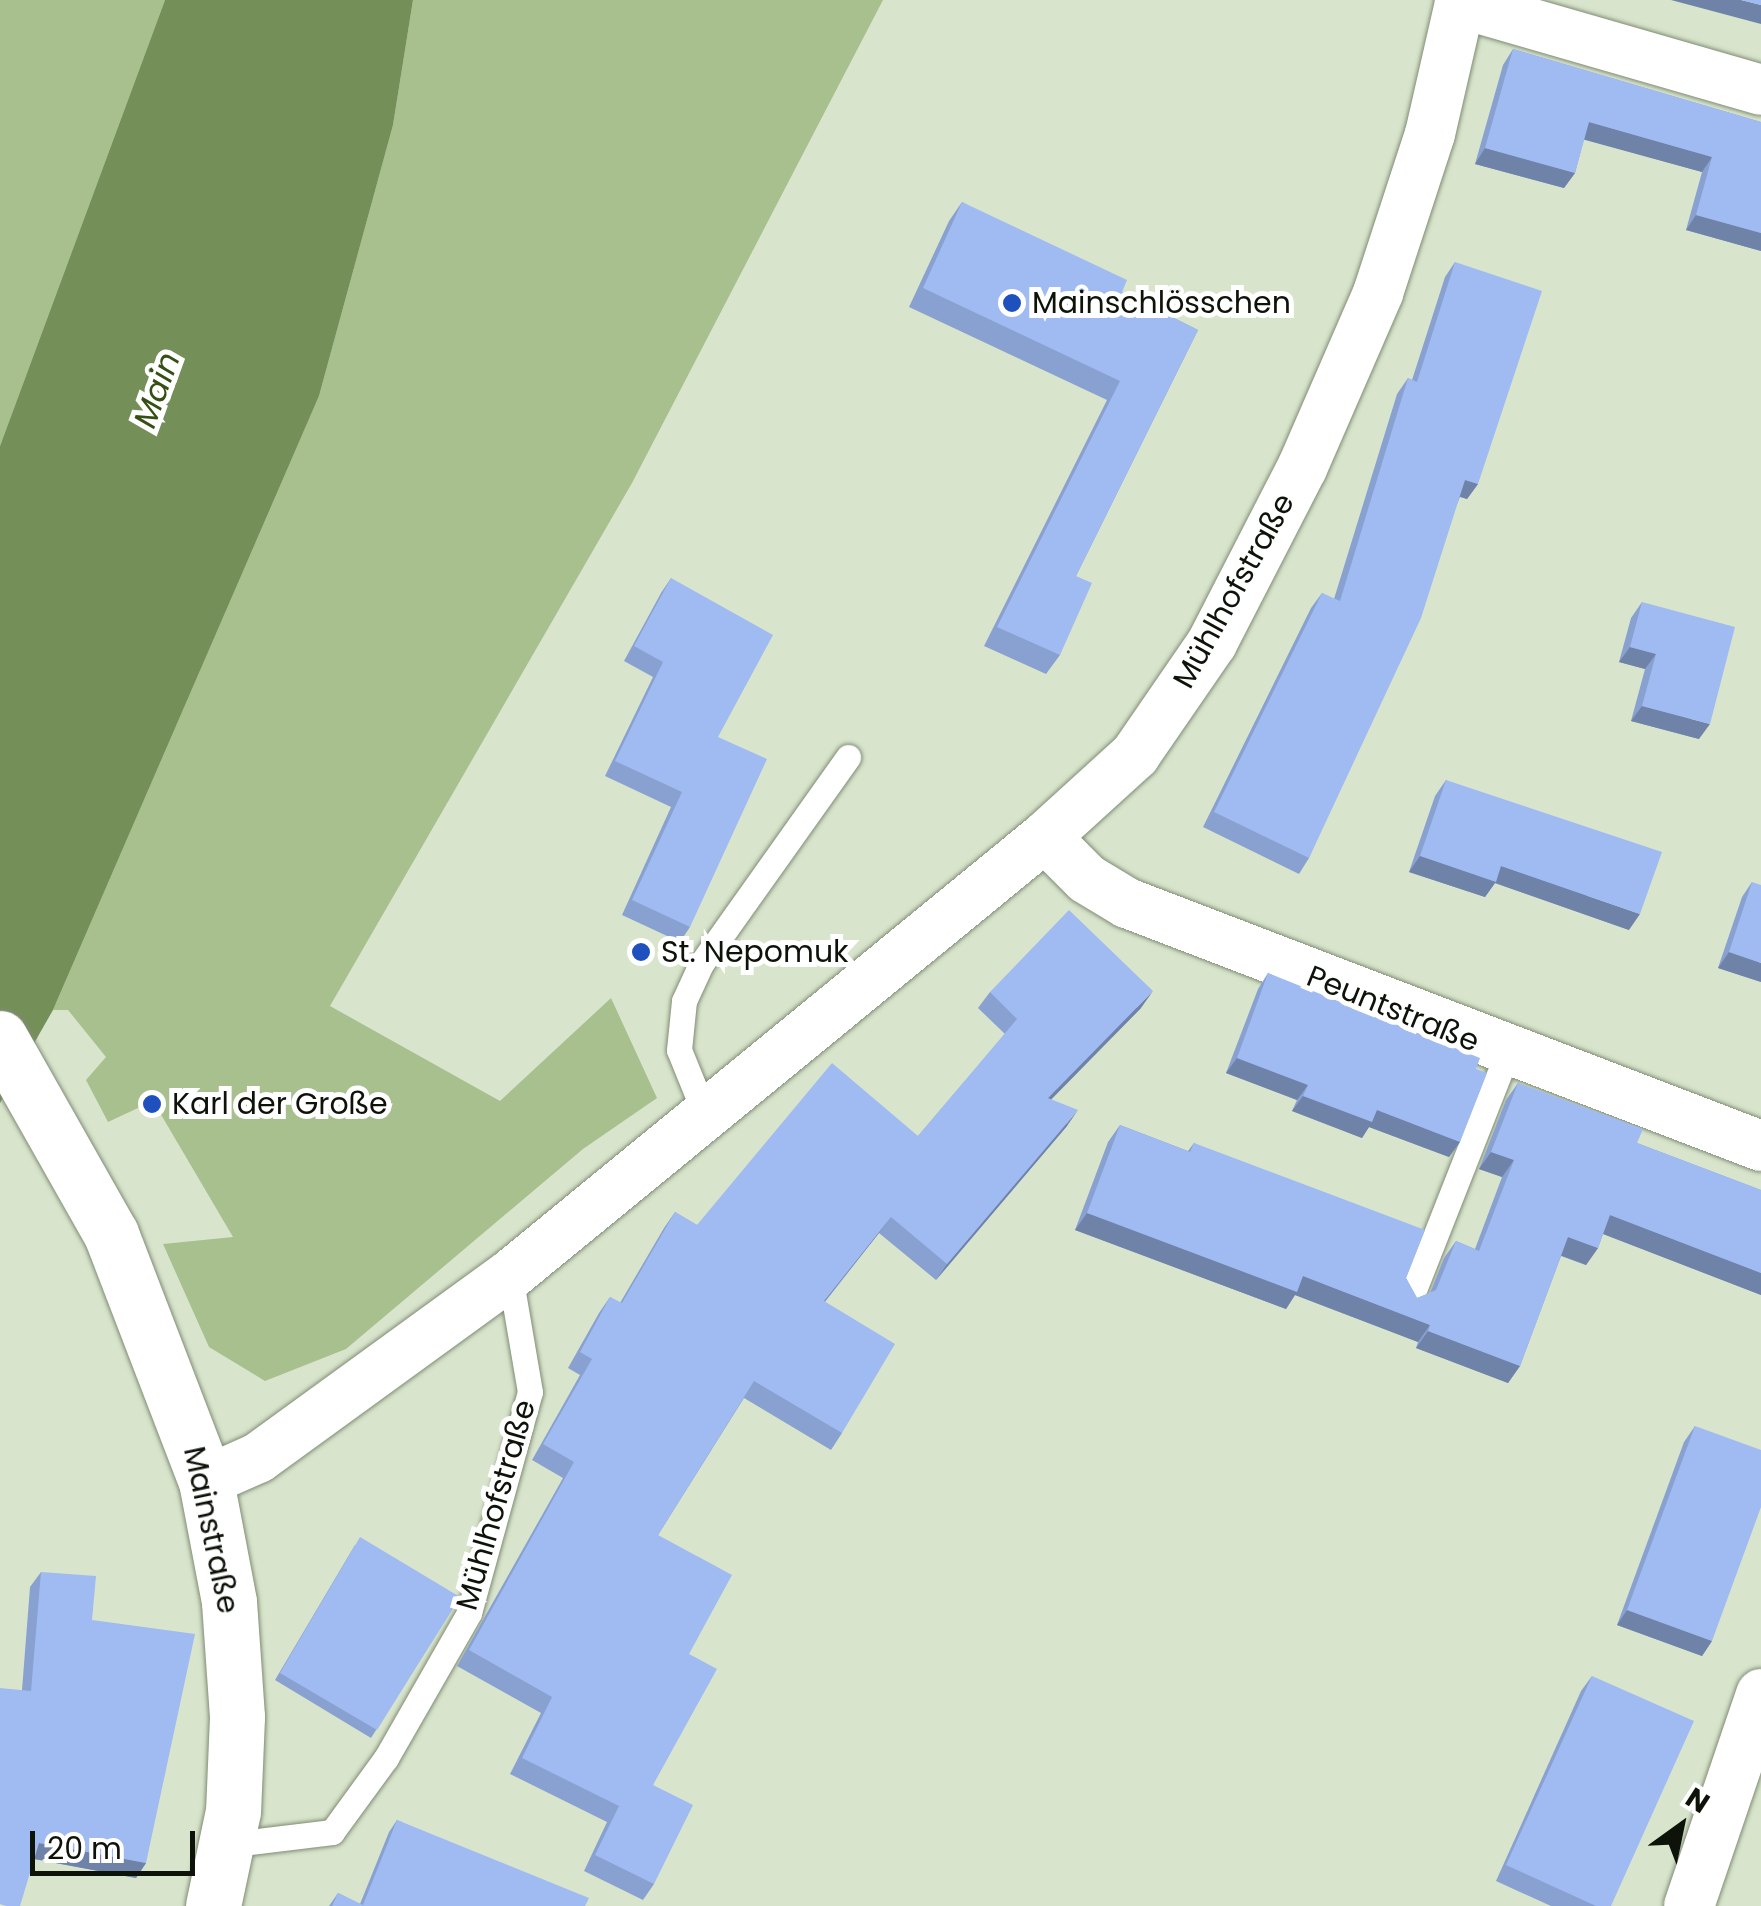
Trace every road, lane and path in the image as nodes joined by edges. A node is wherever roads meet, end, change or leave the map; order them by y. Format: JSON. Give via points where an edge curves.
{"nodes":[{"id":1,"x":1460,"y":2,"type":"edge"},
{"id":2,"x":1761,"y":90,"type":"edge"},
{"id":3,"x":848,"y":756,"type":"dead end"},
{"id":4,"x":1045,"y":838,"type":"junction"},
{"id":5,"x":0,"y":1038,"type":"edge"},
{"id":6,"x":1507,"y":1054,"type":"junction"},
{"id":7,"x":705,"y":1114,"type":"junction"},
{"id":8,"x":1761,"y":1146,"type":"edge"},
{"id":9,"x":510,"y":1275,"type":"junction"},
{"id":10,"x":1410,"y":1300,"type":"edge"},
{"id":11,"x":206,"y":1481,"type":"junction"},
{"id":12,"x":1761,"y":1694,"type":"edge"},
{"id":13,"x":226,"y":1845,"type":"junction"},
{"id":14,"x":213,"y":1906,"type":"edge"},
{"id":15,"x":1690,"y":1906,"type":"edge"}],
"edges":[{"from":1,"to":2,"type":"street","name":"Mühlhofstraße"},
{"from":1,"to":4,"type":"street","name":"Mühlhofstraße","via":[[1430,134],[1378,293],[1302,468],[1212,644],[1135,756]]},
{"from":3,"to":7,"type":"lane","via":[[701,964],[684,1001],[679,1050]]},
{"from":4,"to":6,"type":"street","name":"Peuntstraße","via":[[1087,879],[1127,903]]},
{"from":4,"to":7,"type":"street","name":"Mühlhofstraße"},
{"from":5,"to":11,"type":"main road","name":"Mainstraße","via":[[80,1175],[181,1403]]},
{"from":6,"to":8,"type":"street","name":"Peuntstraße"},
{"from":6,"to":10,"type":"lane"},
{"from":7,"to":9,"type":"street","name":"Mühlhofstraße"},
{"from":9,"to":11,"type":"street","name":"Mühlhofstraße","via":[[258,1458]]},
{"from":9,"to":13,"type":"lane","name":"Mühlhofstraße","via":[[530,1392],[469,1613],[386,1758],[332,1832]]},
{"from":11,"to":13,"type":"main road","name":"Mainstraße","via":[[229,1602],[237,1717]]},
{"from":12,"to":15,"type":"street"},
{"from":13,"to":14,"type":"main road","name":"Mainstraße"}]}
